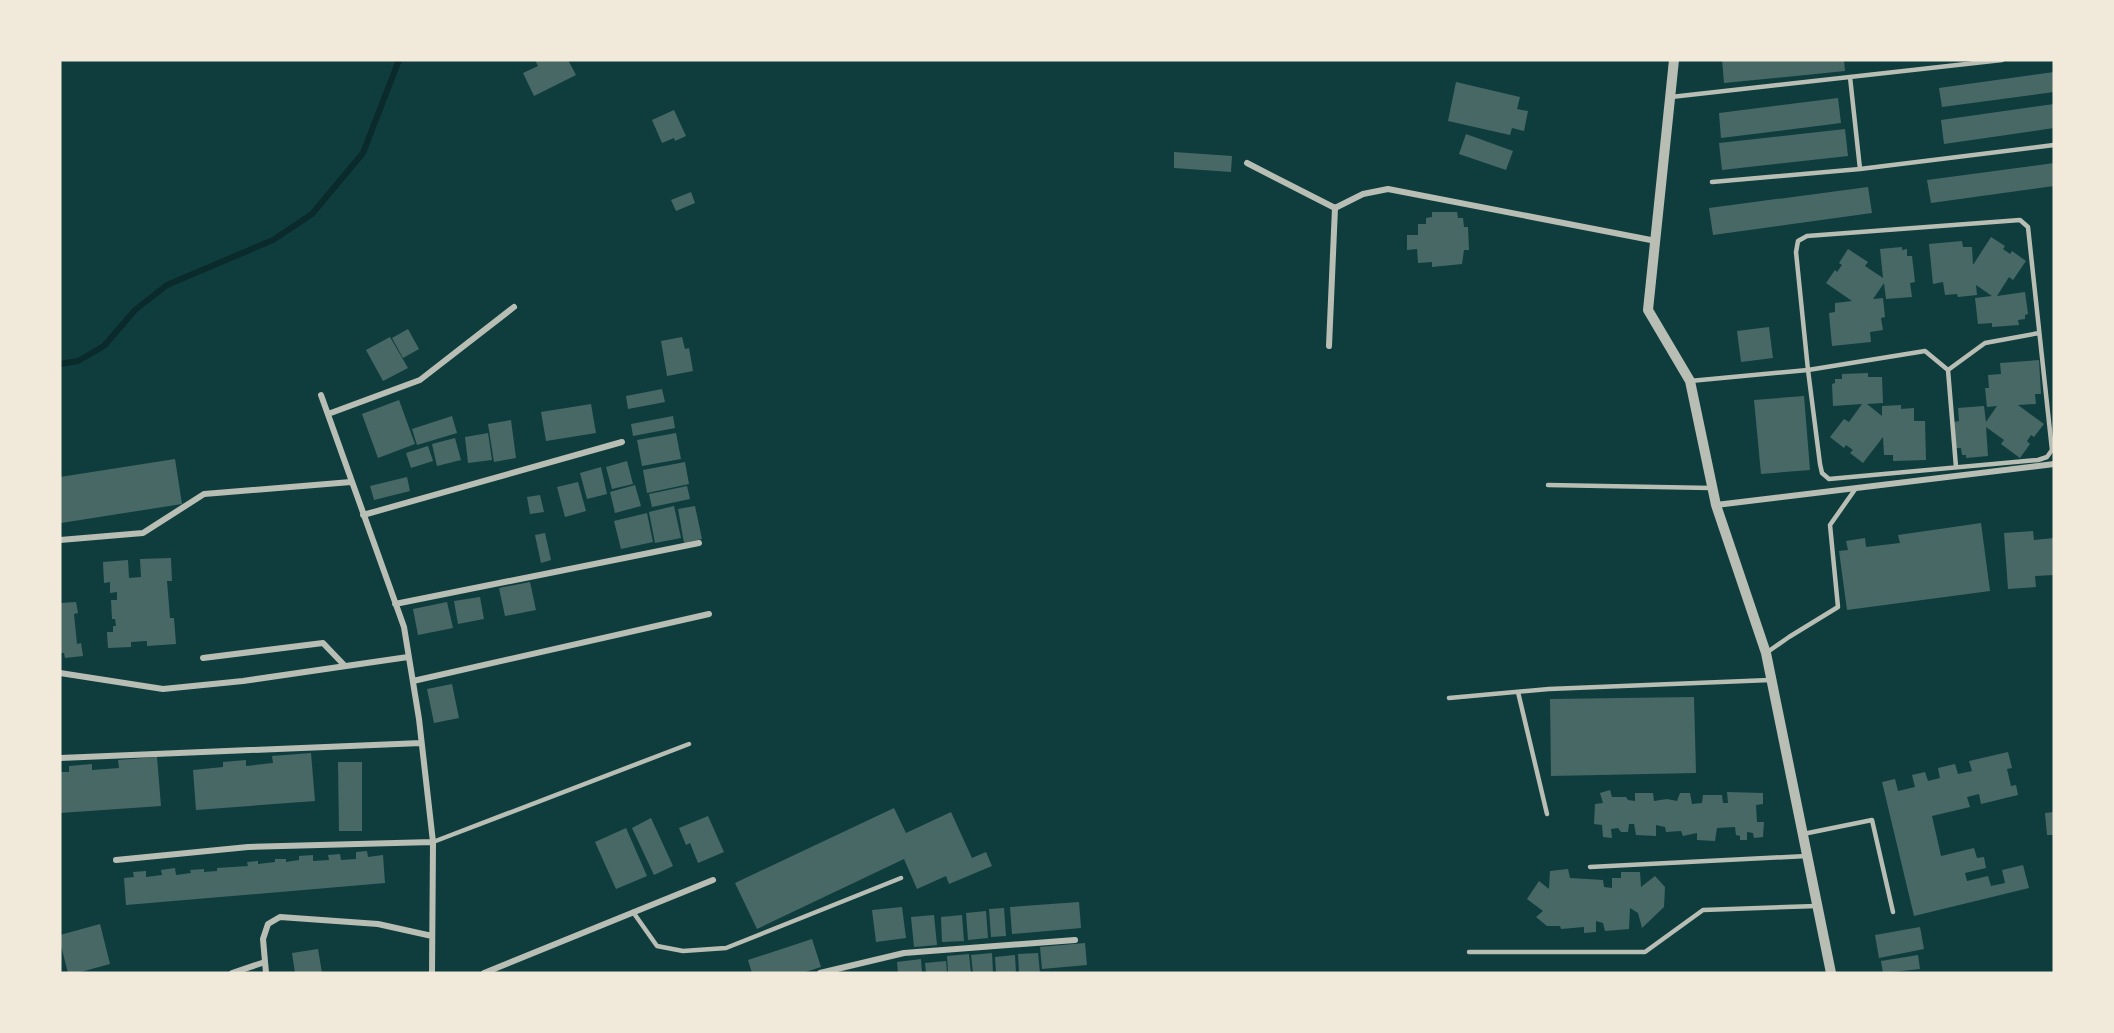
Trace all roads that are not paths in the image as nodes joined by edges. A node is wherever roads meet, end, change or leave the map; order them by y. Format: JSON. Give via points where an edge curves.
{"nodes":[{"id":1,"x":1674,"y":60,"type":"edge"},
{"id":2,"x":2002,"y":60,"type":"edge"},
{"id":3,"x":1850,"y":77,"type":"junction"},
{"id":4,"x":1670,"y":97,"type":"junction"},
{"id":5,"x":2054,"y":145,"type":"edge"},
{"id":6,"x":1247,"y":163,"type":"dead end"},
{"id":7,"x":1860,"y":169,"type":"junction"},
{"id":8,"x":1712,"y":182,"type":"dead end"},
{"id":9,"x":1335,"y":208,"type":"junction"},
{"id":10,"x":1656,"y":241,"type":"junction"},
{"id":11,"x":514,"y":307,"type":"dead end"},
{"id":12,"x":2039,"y":333,"type":"junction"},
{"id":13,"x":1329,"y":346,"type":"dead end"},
{"id":14,"x":1808,"y":370,"type":"junction"},
{"id":15,"x":1948,"y":370,"type":"junction"},
{"id":16,"x":1690,"y":381,"type":"junction"},
{"id":17,"x":321,"y":395,"type":"dead end"},
{"id":18,"x":328,"y":414,"type":"junction"},
{"id":19,"x":622,"y":442,"type":"dead end"},
{"id":20,"x":2054,"y":464,"type":"edge"},
{"id":21,"x":1956,"y":467,"type":"junction"},
{"id":22,"x":351,"y":482,"type":"junction"},
{"id":23,"x":1548,"y":485,"type":"dead end"},
{"id":24,"x":1856,"y":487,"type":"junction"},
{"id":25,"x":1712,"y":489,"type":"junction"},
{"id":26,"x":1716,"y":505,"type":"junction"},
{"id":27,"x":363,"y":515,"type":"junction"},
{"id":28,"x":60,"y":540,"type":"edge"},
{"id":29,"x":699,"y":543,"type":"dead end"},
{"id":30,"x":395,"y":604,"type":"junction"},
{"id":31,"x":709,"y":614,"type":"dead end"},
{"id":32,"x":1766,"y":653,"type":"junction"},
{"id":33,"x":408,"y":657,"type":"junction"},
{"id":34,"x":203,"y":658,"type":"dead end"},
{"id":35,"x":345,"y":666,"type":"junction"},
{"id":36,"x":60,"y":673,"type":"edge"},
{"id":37,"x":1772,"y":680,"type":"junction"},
{"id":38,"x":412,"y":681,"type":"junction"},
{"id":39,"x":1518,"y":692,"type":"junction"},
{"id":40,"x":1449,"y":698,"type":"dead end"},
{"id":41,"x":422,"y":743,"type":"junction"},
{"id":42,"x":689,"y":744,"type":"dead end"},
{"id":43,"x":60,"y":758,"type":"edge"},
{"id":44,"x":1547,"y":814,"type":"dead end"},
{"id":45,"x":1803,"y":834,"type":"junction"},
{"id":46,"x":433,"y":842,"type":"junction"},
{"id":47,"x":1807,"y":856,"type":"junction"},
{"id":48,"x":116,"y":860,"type":"dead end"},
{"id":49,"x":1590,"y":867,"type":"dead end"},
{"id":50,"x":901,"y":878,"type":"dead end"},
{"id":51,"x":713,"y":880,"type":"dead end"},
{"id":52,"x":1817,"y":906,"type":"junction"},
{"id":53,"x":633,"y":912,"type":"junction"},
{"id":54,"x":1893,"y":912,"type":"dead end"},
{"id":55,"x":432,"y":936,"type":"junction"},
{"id":56,"x":1075,"y":940,"type":"dead end"},
{"id":57,"x":1469,"y":951,"type":"dead end"},
{"id":58,"x":265,"y":962,"type":"junction"},
{"id":59,"x":232,"y":973,"type":"edge"},
{"id":60,"x":266,"y":973,"type":"edge"},
{"id":61,"x":432,"y":973,"type":"edge"},
{"id":62,"x":484,"y":973,"type":"edge"},
{"id":63,"x":820,"y":973,"type":"edge"},
{"id":64,"x":1831,"y":973,"type":"edge"}],
"edges":[{"from":1,"to":4,"type":"street"},
{"from":2,"to":3,"type":"lane"},
{"from":3,"to":4,"type":"lane"},
{"from":3,"to":7,"type":"lane"},
{"from":4,"to":10,"type":"street"},
{"from":5,"to":7,"type":"lane"},
{"from":6,"to":9,"type":"street"},
{"from":7,"to":8,"type":"lane"},
{"from":9,"to":10,"type":"street","via":[[1363,194],[1388,189]]},
{"from":9,"to":13,"type":"street"},
{"from":10,"to":16,"type":"street","via":[[1648,310]]},
{"from":11,"to":18,"type":"street","via":[[420,380]]},
{"from":12,"to":14,"type":"lane","via":[[2028,227],[2019,220],[1807,236],[1798,241],[1796,252]]},
{"from":12,"to":15,"type":"lane","via":[[1985,343]]},
{"from":12,"to":21,"type":"lane","via":[[2052,450],[2038,460]]},
{"from":14,"to":15,"type":"lane","via":[[1925,351]]},
{"from":14,"to":16,"type":"lane"},
{"from":14,"to":21,"type":"lane","via":[[1820,464],[1829,479]]},
{"from":15,"to":21,"type":"lane"},
{"from":16,"to":25,"type":"street"},
{"from":17,"to":18,"type":"street"},
{"from":18,"to":22,"type":"street"},
{"from":19,"to":27,"type":"street"},
{"from":20,"to":24,"type":"street"},
{"from":22,"to":27,"type":"street"},
{"from":22,"to":28,"type":"street","via":[[204,494],[143,533]]},
{"from":23,"to":25,"type":"lane"},
{"from":24,"to":26,"type":"street"},
{"from":24,"to":32,"type":"lane","via":[[1830,525],[1838,607]]},
{"from":25,"to":26,"type":"street"},
{"from":26,"to":32,"type":"street"},
{"from":27,"to":30,"type":"street"},
{"from":29,"to":30,"type":"street"},
{"from":30,"to":33,"type":"street","via":[[404,627]]},
{"from":31,"to":38,"type":"street"},
{"from":32,"to":37,"type":"street"},
{"from":33,"to":35,"type":"street"},
{"from":33,"to":38,"type":"street"},
{"from":34,"to":35,"type":"street","via":[[322,643]]},
{"from":35,"to":36,"type":"street","via":[[163,689]]},
{"from":37,"to":39,"type":"lane"},
{"from":37,"to":45,"type":"street"},
{"from":38,"to":41,"type":"street"},
{"from":39,"to":40,"type":"lane"},
{"from":39,"to":44,"type":"lane"},
{"from":41,"to":43,"type":"street"},
{"from":41,"to":46,"type":"street"},
{"from":42,"to":46,"type":"lane"},
{"from":45,"to":47,"type":"street"},
{"from":45,"to":54,"type":"lane","via":[[1872,820]]},
{"from":46,"to":48,"type":"street","via":[[248,847]]},
{"from":46,"to":55,"type":"street"},
{"from":47,"to":49,"type":"lane"},
{"from":47,"to":52,"type":"street"},
{"from":50,"to":53,"type":"lane","via":[[726,948],[683,951],[657,946]]},
{"from":51,"to":53,"type":"street"},
{"from":52,"to":57,"type":"lane","via":[[1703,910],[1645,952]]},
{"from":52,"to":64,"type":"street"},
{"from":53,"to":62,"type":"street"},
{"from":55,"to":58,"type":"street","via":[[378,924],[280,917],[268,924],[263,939]]},
{"from":55,"to":61,"type":"street"},
{"from":56,"to":63,"type":"street","via":[[904,953]]},
{"from":58,"to":59,"type":"street"},
{"from":58,"to":60,"type":"street"}]}
